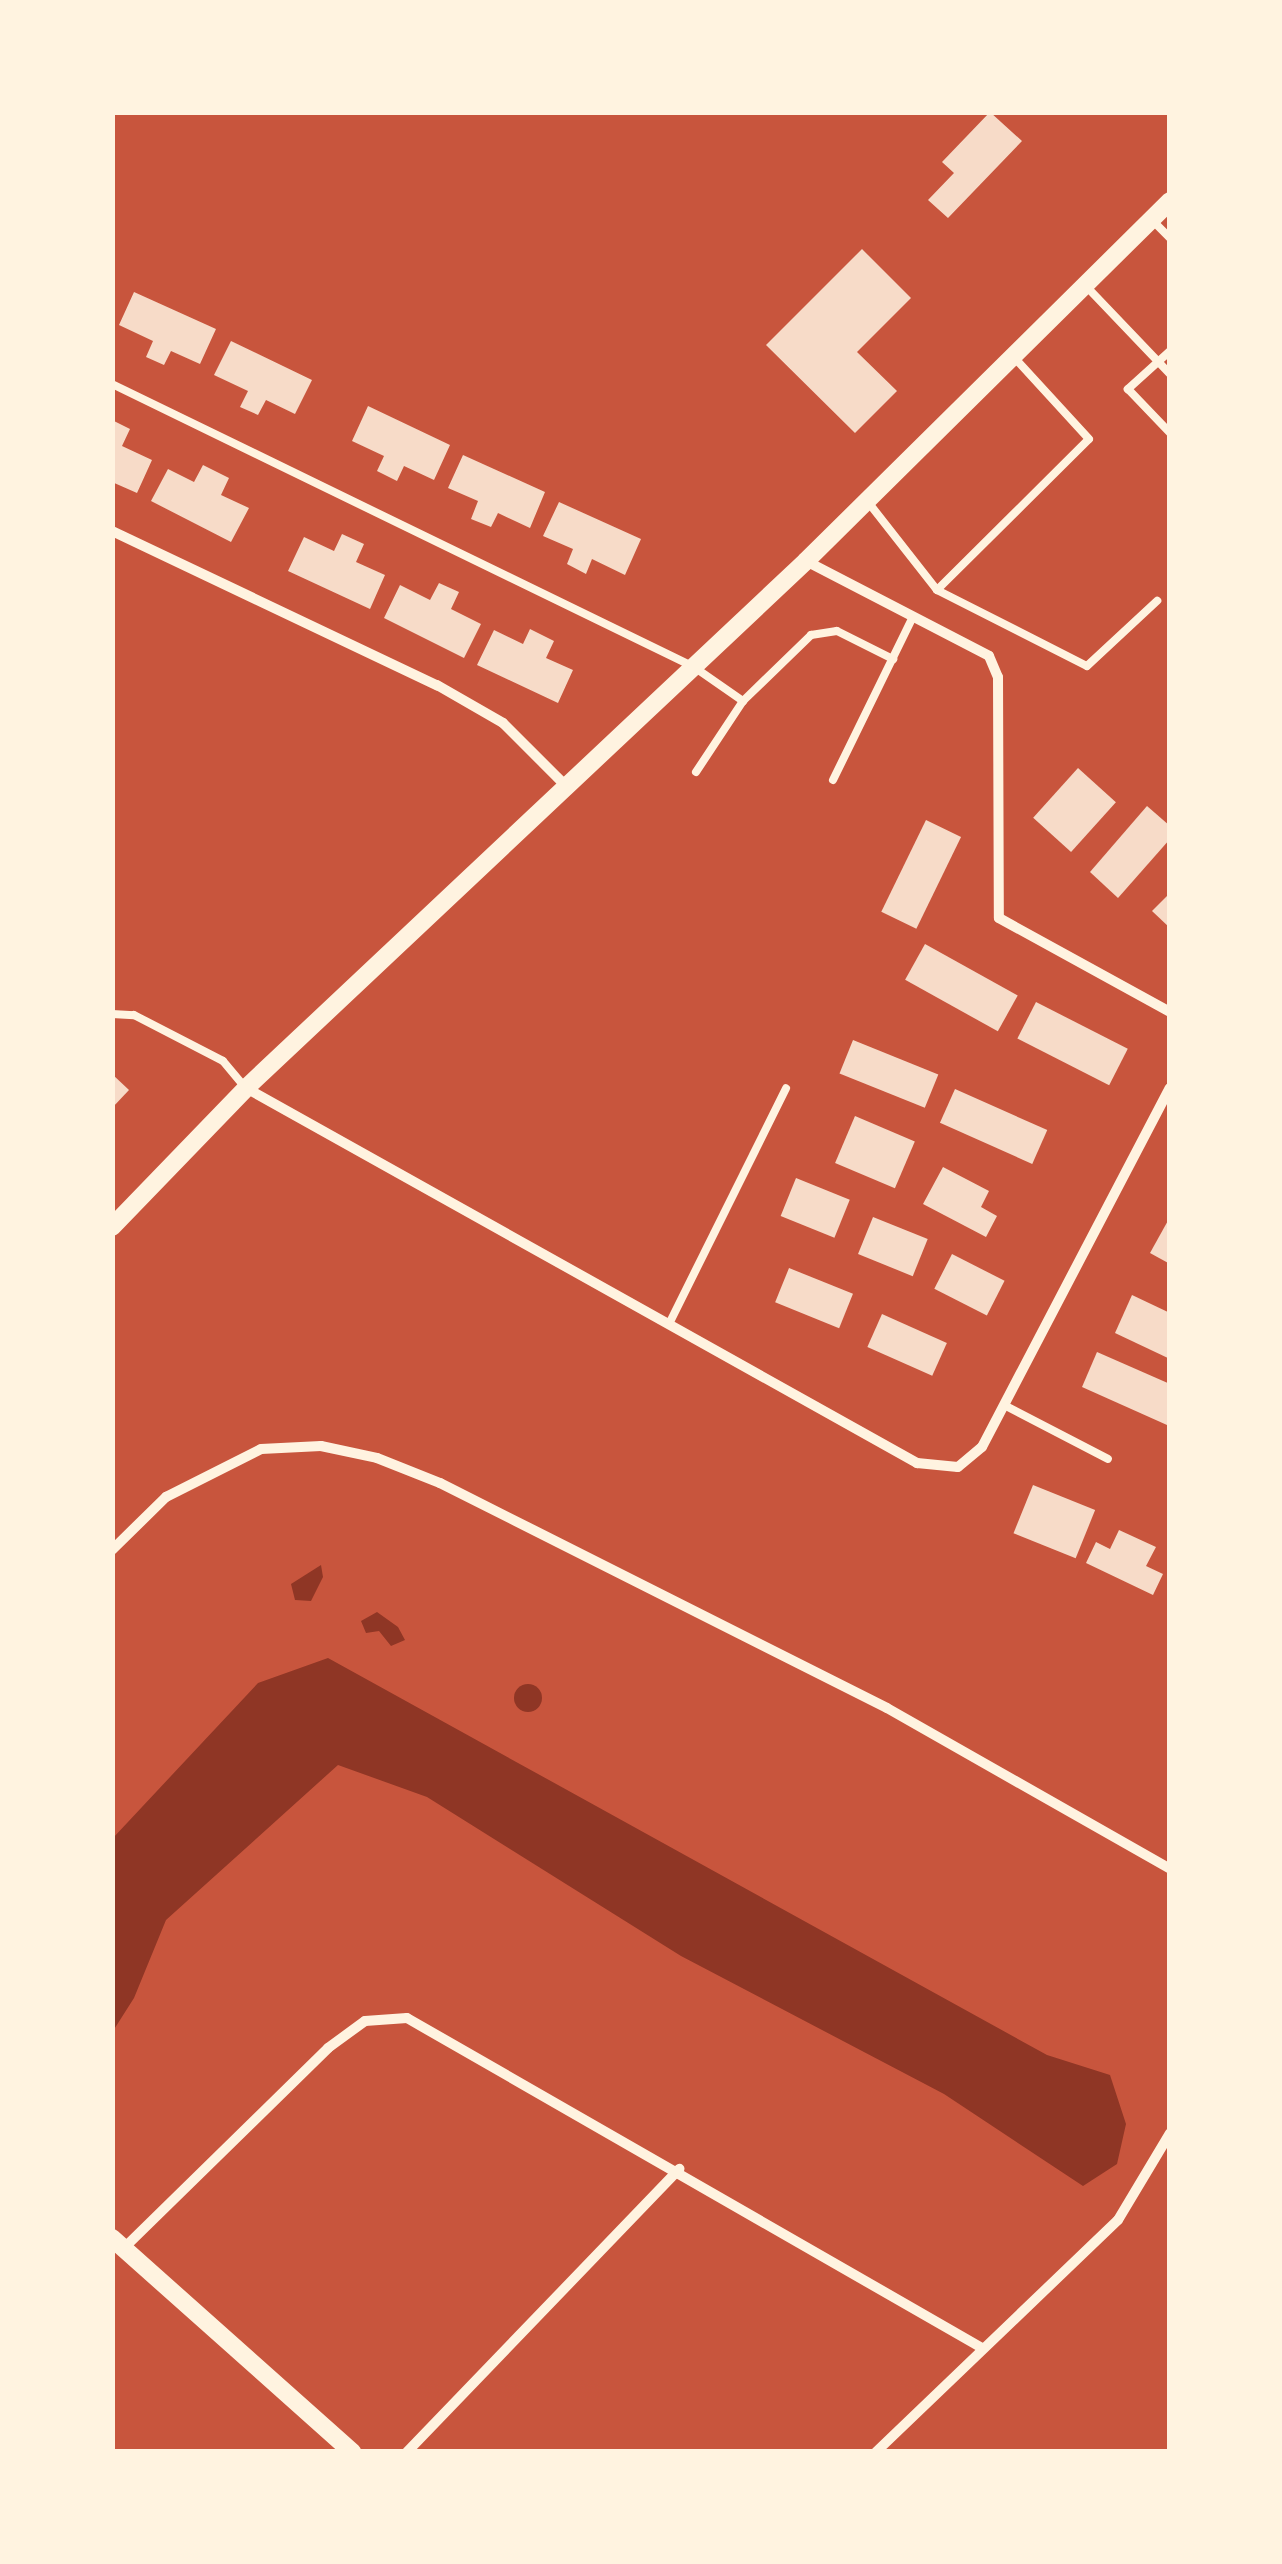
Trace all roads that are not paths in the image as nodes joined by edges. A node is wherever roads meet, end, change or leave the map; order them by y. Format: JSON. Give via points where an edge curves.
{"nodes":[{"id":1,"x":1170,"y":201,"type":"edge"},
{"id":2,"x":1152,"y":219,"type":"junction"},
{"id":3,"x":1170,"y":238,"type":"edge"},
{"id":4,"x":1085,"y":285,"type":"junction"},
{"id":5,"x":1170,"y":351,"type":"edge"},
{"id":6,"x":1013,"y":356,"type":"junction"},
{"id":7,"x":1158,"y":362,"type":"junction"},
{"id":8,"x":1170,"y":374,"type":"edge"},
{"id":9,"x":112,"y":384,"type":"edge"},
{"id":10,"x":1170,"y":433,"type":"edge"},
{"id":11,"x":868,"y":501,"type":"junction"},
{"id":12,"x":112,"y":531,"type":"edge"},
{"id":13,"x":806,"y":561,"type":"junction"},
{"id":14,"x":937,"y":590,"type":"junction"},
{"id":15,"x":1157,"y":601,"type":"dead end"},
{"id":16,"x":914,"y":617,"type":"junction"},
{"id":17,"x":893,"y":658,"type":"junction"},
{"id":18,"x":694,"y":667,"type":"junction"},
{"id":19,"x":743,"y":701,"type":"junction"},
{"id":20,"x":696,"y":772,"type":"dead end"},
{"id":21,"x":833,"y":780,"type":"dead end"},
{"id":22,"x":566,"y":787,"type":"junction"},
{"id":23,"x":1170,"y":1012,"type":"edge"},
{"id":24,"x":112,"y":1014,"type":"edge"},
{"id":25,"x":246,"y":1088,"type":"junction"},
{"id":26,"x":786,"y":1088,"type":"dead end"},
{"id":27,"x":1170,"y":1088,"type":"edge"},
{"id":28,"x":112,"y":1227,"type":"edge"},
{"id":29,"x":670,"y":1322,"type":"junction"},
{"id":30,"x":1004,"y":1405,"type":"junction"},
{"id":31,"x":1108,"y":1459,"type":"dead end"},
{"id":32,"x":112,"y":1550,"type":"edge"},
{"id":33,"x":1170,"y":1870,"type":"edge"},
{"id":34,"x":1170,"y":2133,"type":"edge"},
{"id":35,"x":679,"y":2169,"type":"junction"},
{"id":36,"x":118,"y":2243,"type":"edge"},
{"id":37,"x":982,"y":2348,"type":"junction"},
{"id":38,"x":352,"y":2452,"type":"edge"},
{"id":39,"x":406,"y":2452,"type":"edge"},
{"id":40,"x":876,"y":2452,"type":"edge"}],
"edges":[{"from":1,"to":2,"type":"street"},
{"from":2,"to":3,"type":"lane"},
{"from":2,"to":4,"type":"street"},
{"from":4,"to":6,"type":"street"},
{"from":4,"to":7,"type":"lane"},
{"from":5,"to":7,"type":"lane"},
{"from":6,"to":11,"type":"street"},
{"from":6,"to":14,"type":"lane","via":[[1089,438]]},
{"from":7,"to":8,"type":"lane"},
{"from":7,"to":10,"type":"lane","via":[[1128,389]]},
{"from":9,"to":18,"type":"lane"},
{"from":11,"to":13,"type":"street"},
{"from":11,"to":14,"type":"lane"},
{"from":12,"to":22,"type":"street","via":[[438,685],[503,723]]},
{"from":13,"to":16,"type":"street"},
{"from":13,"to":18,"type":"street"},
{"from":14,"to":15,"type":"lane","via":[[1087,666]]},
{"from":16,"to":17,"type":"lane"},
{"from":16,"to":23,"type":"street","via":[[989,656],[998,677],[999,918]]},
{"from":17,"to":19,"type":"lane","via":[[837,631],[812,635]]},
{"from":17,"to":21,"type":"lane"},
{"from":18,"to":19,"type":"lane"},
{"from":18,"to":22,"type":"street"},
{"from":19,"to":20,"type":"lane"},
{"from":22,"to":25,"type":"street"},
{"from":24,"to":25,"type":"lane","via":[[134,1016],[224,1061]]},
{"from":25,"to":28,"type":"street"},
{"from":25,"to":29,"type":"street"},
{"from":26,"to":29,"type":"lane"},
{"from":27,"to":30,"type":"street"},
{"from":29,"to":30,"type":"street","via":[[917,1464],[958,1467],[982,1447]]},
{"from":30,"to":31,"type":"lane"},
{"from":32,"to":33,"type":"street","via":[[166,1498],[262,1449],[321,1446],[378,1458],[886,1708]]},
{"from":34,"to":37,"type":"street","via":[[1118,2220]]},
{"from":35,"to":36,"type":"street","via":[[444,2035],[407,2018],[365,2021]]},
{"from":35,"to":37,"type":"street"},
{"from":35,"to":39,"type":"street"},
{"from":36,"to":38,"type":"street"},
{"from":37,"to":40,"type":"street"}]}
